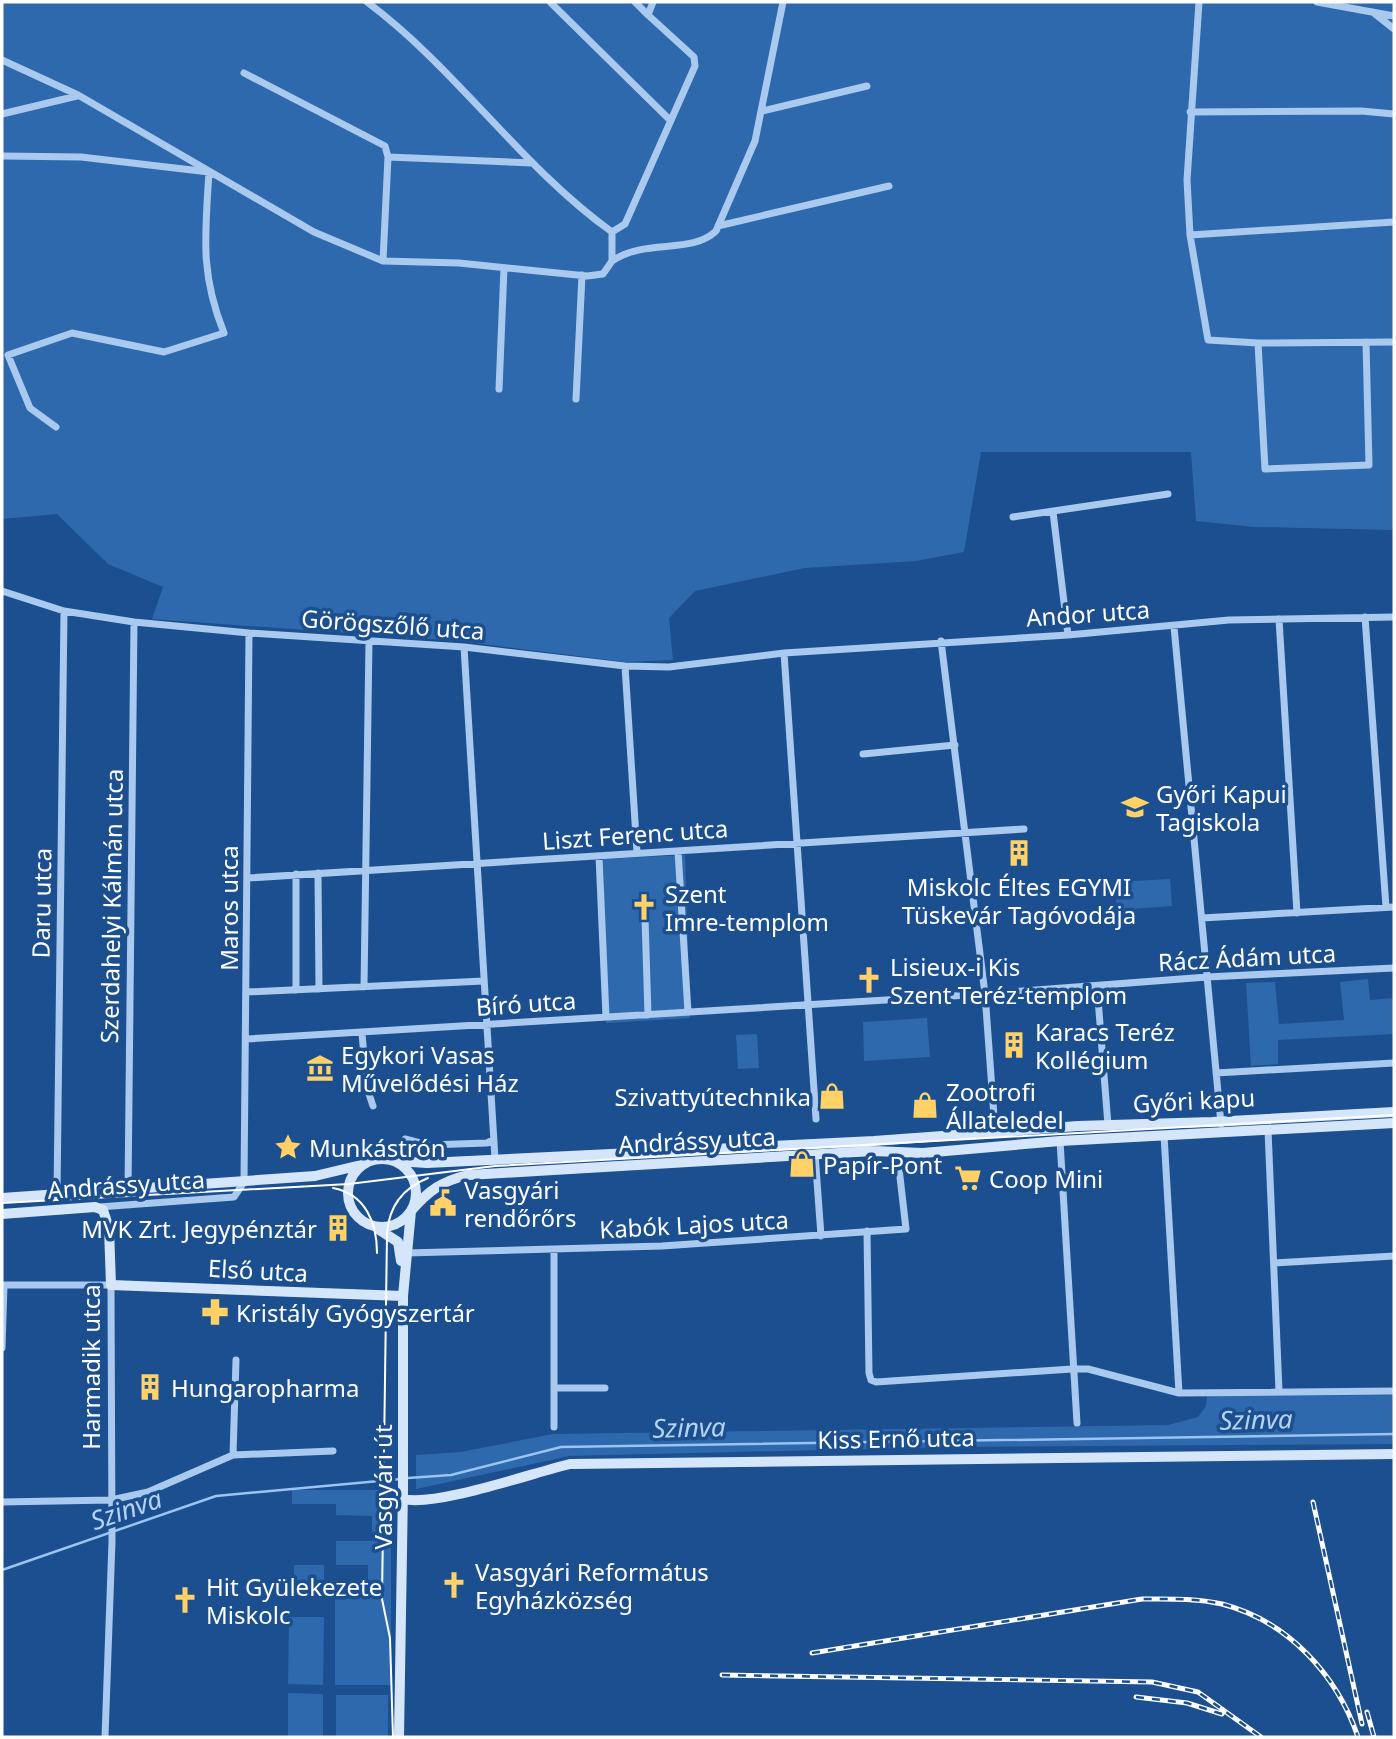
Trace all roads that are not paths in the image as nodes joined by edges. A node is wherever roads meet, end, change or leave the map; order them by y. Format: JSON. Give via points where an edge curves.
{"nodes":[{"id":1,"x":367,"y":2,"type":"edge"},
{"id":2,"x":551,"y":2,"type":"edge"},
{"id":3,"x":635,"y":2,"type":"edge"},
{"id":4,"x":653,"y":2,"type":"edge"},
{"id":5,"x":783,"y":2,"type":"edge"},
{"id":6,"x":1199,"y":2,"type":"edge"},
{"id":7,"x":1317,"y":2,"type":"edge"},
{"id":8,"x":1371,"y":11,"type":"junction"},
{"id":9,"x":648,"y":15,"type":"junction"},
{"id":10,"x":1394,"y":16,"type":"edge"},
{"id":11,"x":1394,"y":29,"type":"edge"},
{"id":12,"x":2,"y":60,"type":"edge"},
{"id":13,"x":244,"y":73,"type":"dead end"},
{"id":14,"x":867,"y":86,"type":"dead end"},
{"id":15,"x":78,"y":95,"type":"junction"},
{"id":16,"x":762,"y":111,"type":"junction"},
{"id":17,"x":1190,"y":113,"type":"junction"},
{"id":18,"x":2,"y":114,"type":"edge"},
{"id":19,"x":1394,"y":114,"type":"edge"},
{"id":20,"x":670,"y":120,"type":"junction"},
{"id":21,"x":2,"y":156,"type":"edge"},
{"id":22,"x":388,"y":158,"type":"junction"},
{"id":23,"x":532,"y":163,"type":"junction"},
{"id":24,"x":209,"y":172,"type":"junction"},
{"id":25,"x":889,"y":186,"type":"dead end"},
{"id":26,"x":1394,"y":222,"type":"edge"},
{"id":27,"x":718,"y":226,"type":"junction"},
{"id":28,"x":612,"y":232,"type":"junction"},
{"id":29,"x":1190,"y":235,"type":"junction"},
{"id":30,"x":383,"y":261,"type":"junction"},
{"id":31,"x":612,"y":261,"type":"junction"},
{"id":32,"x":504,"y":268,"type":"junction"},
{"id":33,"x":582,"y":275,"type":"junction"},
{"id":34,"x":1366,"y":342,"type":"junction"},
{"id":35,"x":1394,"y":342,"type":"edge"},
{"id":36,"x":1258,"y":343,"type":"junction"},
{"id":37,"x":499,"y":389,"type":"dead end"},
{"id":38,"x":576,"y":399,"type":"dead end"},
{"id":39,"x":56,"y":427,"type":"dead end"},
{"id":40,"x":1168,"y":494,"type":"dead end"},
{"id":41,"x":1053,"y":512,"type":"junction"},
{"id":42,"x":1013,"y":517,"type":"dead end"},
{"id":43,"x":2,"y":591,"type":"edge"},
{"id":44,"x":64,"y":611,"type":"junction"},
{"id":45,"x":1366,"y":617,"type":"junction"},
{"id":46,"x":1394,"y":617,"type":"edge"},
{"id":47,"x":1279,"y":619,"type":"junction"},
{"id":48,"x":134,"y":622,"type":"junction"},
{"id":49,"x":1174,"y":626,"type":"junction"},
{"id":50,"x":249,"y":633,"type":"junction"},
{"id":51,"x":1068,"y":635,"type":"junction"},
{"id":52,"x":369,"y":641,"type":"junction"},
{"id":53,"x":941,"y":641,"type":"junction"},
{"id":54,"x":464,"y":647,"type":"junction"},
{"id":55,"x":784,"y":653,"type":"junction"},
{"id":56,"x":625,"y":666,"type":"junction"},
{"id":57,"x":956,"y":745,"type":"junction"},
{"id":58,"x":863,"y":754,"type":"dead end"},
{"id":59,"x":1024,"y":829,"type":"dead end"},
{"id":60,"x":964,"y":833,"type":"junction"},
{"id":61,"x":798,"y":843,"type":"junction"},
{"id":62,"x":678,"y":850,"type":"junction"},
{"id":63,"x":637,"y":853,"type":"junction"},
{"id":64,"x":599,"y":856,"type":"junction"},
{"id":65,"x":477,"y":863,"type":"junction"},
{"id":66,"x":366,"y":870,"type":"junction"},
{"id":67,"x":318,"y":873,"type":"junction"},
{"id":68,"x":296,"y":874,"type":"junction"},
{"id":69,"x":248,"y":877,"type":"junction"},
{"id":70,"x":1390,"y":907,"type":"edge"},
{"id":71,"x":1297,"y":912,"type":"junction"},
{"id":72,"x":645,"y":918,"type":"dead end"},
{"id":73,"x":1202,"y":918,"type":"junction"},
{"id":74,"x":1394,"y":968,"type":"edge"},
{"id":75,"x":1207,"y":976,"type":"junction"},
{"id":76,"x":484,"y":981,"type":"junction"},
{"id":77,"x":1097,"y":985,"type":"junction"},
{"id":78,"x":364,"y":987,"type":"junction"},
{"id":79,"x":319,"y":989,"type":"junction"},
{"id":80,"x":296,"y":990,"type":"junction"},
{"id":81,"x":247,"y":992,"type":"junction"},
{"id":82,"x":985,"y":994,"type":"junction"},
{"id":83,"x":808,"y":1005,"type":"junction"},
{"id":84,"x":688,"y":1012,"type":"junction"},
{"id":85,"x":648,"y":1015,"type":"junction"},
{"id":86,"x":606,"y":1017,"type":"junction"},
{"id":87,"x":486,"y":1025,"type":"junction"},
{"id":88,"x":362,"y":1034,"type":"junction"},
{"id":89,"x":247,"y":1039,"type":"junction"},
{"id":90,"x":1394,"y":1063,"type":"edge"},
{"id":91,"x":1216,"y":1073,"type":"junction"},
{"id":92,"x":373,"y":1106,"type":"dead end"},
{"id":93,"x":1394,"y":1112,"type":"edge"},
{"id":94,"x":816,"y":1119,"type":"dead end"},
{"id":95,"x":1394,"y":1123,"type":"edge"},
{"id":96,"x":1108,"y":1125,"type":"junction"},
{"id":97,"x":1221,"y":1127,"type":"junction"},
{"id":98,"x":995,"y":1130,"type":"junction"},
{"id":99,"x":1268,"y":1130,"type":"junction"},
{"id":100,"x":1164,"y":1135,"type":"junction"},
{"id":101,"x":405,"y":1139,"type":"dead end"},
{"id":102,"x":493,"y":1140,"type":"junction"},
{"id":103,"x":1060,"y":1141,"type":"junction"},
{"id":104,"x":999,"y":1148,"type":"joint"},
{"id":105,"x":897,"y":1151,"type":"junction"},
{"id":106,"x":815,"y":1154,"type":"junction"},
{"id":107,"x":493,"y":1157,"type":"junction"},
{"id":108,"x":396,"y":1161,"type":"junction"},
{"id":109,"x":362,"y":1165,"type":"junction"},
{"id":110,"x":244,"y":1182,"type":"junction"},
{"id":111,"x":128,"y":1191,"type":"junction"},
{"id":112,"x":116,"y":1192,"type":"junction"},
{"id":113,"x":57,"y":1195,"type":"junction"},
{"id":114,"x":2,"y":1198,"type":"edge"},
{"id":115,"x":103,"y":1210,"type":"junction"},
{"id":116,"x":411,"y":1211,"type":"junction"},
{"id":117,"x":2,"y":1214,"type":"edge"},
{"id":118,"x":370,"y":1224,"type":"junction"},
{"id":119,"x":867,"y":1231,"type":"junction"},
{"id":120,"x":821,"y":1236,"type":"junction"},
{"id":121,"x":554,"y":1251,"type":"junction"},
{"id":122,"x":406,"y":1253,"type":"junction"},
{"id":123,"x":1394,"y":1256,"type":"edge"},
{"id":124,"x":1274,"y":1263,"type":"junction"},
{"id":125,"x":403,"y":1278,"type":"junction"},
{"id":126,"x":3,"y":1285,"type":"edge"},
{"id":127,"x":111,"y":1285,"type":"junction"},
{"id":128,"x":403,"y":1296,"type":"junction"},
{"id":129,"x":2,"y":1348,"type":"edge"},
{"id":130,"x":236,"y":1360,"type":"dead end"},
{"id":131,"x":1072,"y":1369,"type":"junction"},
{"id":132,"x":554,"y":1388,"type":"junction"},
{"id":133,"x":605,"y":1388,"type":"dead end"},
{"id":134,"x":1279,"y":1391,"type":"junction"},
{"id":135,"x":1394,"y":1391,"type":"edge"},
{"id":136,"x":1179,"y":1393,"type":"junction"},
{"id":137,"x":1077,"y":1423,"type":"dead end"},
{"id":138,"x":554,"y":1427,"type":"dead end"},
{"id":139,"x":333,"y":1451,"type":"dead end"},
{"id":140,"x":1394,"y":1454,"type":"edge"},
{"id":141,"x":233,"y":1455,"type":"junction"},
{"id":142,"x":111,"y":1500,"type":"junction"},
{"id":143,"x":403,"y":1500,"type":"junction"},
{"id":144,"x":2,"y":1502,"type":"edge"},
{"id":145,"x":105,"y":1737,"type":"edge"},
{"id":146,"x":399,"y":1737,"type":"edge"}],
"edges":[{"from":1,"to":23,"type":"street","via":[[403,29]]},
{"from":2,"to":20,"type":"street"},
{"from":3,"to":9,"type":"street"},
{"from":4,"to":9,"type":"street"},
{"from":5,"to":16,"type":"street"},
{"from":6,"to":17,"type":"street"},
{"from":7,"to":8,"type":"street"},
{"from":8,"to":10,"type":"street"},
{"from":8,"to":11,"type":"street"},
{"from":9,"to":20,"type":"street","via":[[694,57],[695,66]]},
{"from":12,"to":15,"type":"street"},
{"from":13,"to":22,"type":"street","via":[[385,146]]},
{"from":14,"to":16,"type":"street"},
{"from":15,"to":18,"type":"street"},
{"from":15,"to":24,"type":"street"},
{"from":16,"to":27,"type":"street","via":[[755,141]]},
{"from":17,"to":19,"type":"street"},
{"from":17,"to":29,"type":"street"},
{"from":20,"to":28,"type":"street","via":[[625,224]]},
{"from":21,"to":24,"type":"street","via":[[81,157]]},
{"from":22,"to":23,"type":"street"},
{"from":22,"to":30,"type":"street"},
{"from":23,"to":28,"type":"street","via":[[572,203]]},
{"from":24,"to":30,"type":"street","via":[[314,232]]},
{"from":24,"to":39,"type":"street","via":[[204,244],[209,295],[224,333],[164,352],[72,333],[8,355],[30,408]]},
{"from":25,"to":27,"type":"street"},
{"from":26,"to":29,"type":"street"},
{"from":27,"to":31,"type":"street","via":[[705,241],[628,250]]},
{"from":28,"to":31,"type":"street"},
{"from":29,"to":36,"type":"street","via":[[1208,340]]},
{"from":30,"to":32,"type":"street"},
{"from":31,"to":33,"type":"street","via":[[603,274]]},
{"from":32,"to":33,"type":"street"},
{"from":32,"to":37,"type":"street"},
{"from":33,"to":38,"type":"street"},
{"from":34,"to":35,"type":"street"},
{"from":34,"to":36,"type":"street"},
{"from":34,"to":36,"type":"street","via":[[1369,465],[1265,469]]},
{"from":40,"to":41,"type":"street"},
{"from":41,"to":42,"type":"street"},
{"from":41,"to":51,"type":"street"},
{"from":43,"to":44,"type":"street","name":"Görögszőlő utca"},
{"from":44,"to":48,"type":"street","name":"Görögszőlő utca"},
{"from":44,"to":113,"type":"street","name":"Daru utca"},
{"from":45,"to":46,"type":"street","name":"Andor utca"},
{"from":45,"to":47,"type":"street","name":"Andor utca"},
{"from":45,"to":70,"type":"street"},
{"from":47,"to":49,"type":"street","name":"Andor utca"},
{"from":47,"to":71,"type":"street"},
{"from":48,"to":50,"type":"street","name":"Görögszőlő utca"},
{"from":48,"to":111,"type":"street","name":"Szerdahelyi Kálmán utca"},
{"from":49,"to":51,"type":"street","name":"Andor utca"},
{"from":49,"to":73,"type":"street"},
{"from":50,"to":52,"type":"street","name":"Görögszőlő utca"},
{"from":50,"to":69,"type":"street","name":"Maros utca"},
{"from":51,"to":53,"type":"street","name":"Andor utca"},
{"from":52,"to":54,"type":"street","name":"Görögszőlő utca"},
{"from":52,"to":66,"type":"street"},
{"from":53,"to":55,"type":"street","name":"Andor utca"},
{"from":53,"to":57,"type":"street"},
{"from":54,"to":56,"type":"street","name":"Görögszőlő utca"},
{"from":54,"to":65,"type":"street"},
{"from":55,"to":56,"type":"street","name":"Görögszőlő utca","via":[[669,667]]},
{"from":55,"to":61,"type":"street"},
{"from":56,"to":63,"type":"street"},
{"from":57,"to":58,"type":"street"},
{"from":57,"to":60,"type":"street"},
{"from":59,"to":60,"type":"street","name":"Liszt Ferenc utca"},
{"from":60,"to":61,"type":"street","name":"Liszt Ferenc utca"},
{"from":60,"to":82,"type":"street"},
{"from":61,"to":62,"type":"street","name":"Liszt Ferenc utca"},
{"from":61,"to":83,"type":"street"},
{"from":62,"to":63,"type":"street","name":"Liszt Ferenc utca"},
{"from":62,"to":84,"type":"street"},
{"from":63,"to":64,"type":"street","name":"Liszt Ferenc utca"},
{"from":64,"to":65,"type":"street","name":"Liszt Ferenc utca"},
{"from":64,"to":86,"type":"street"},
{"from":65,"to":66,"type":"street","name":"Liszt Ferenc utca"},
{"from":65,"to":76,"type":"street"},
{"from":66,"to":67,"type":"street","name":"Liszt Ferenc utca"},
{"from":66,"to":78,"type":"street"},
{"from":67,"to":68,"type":"street","name":"Liszt Ferenc utca"},
{"from":67,"to":79,"type":"street"},
{"from":68,"to":69,"type":"street","name":"Liszt Ferenc utca"},
{"from":68,"to":80,"type":"street"},
{"from":69,"to":81,"type":"street","name":"Maros utca"},
{"from":70,"to":71,"type":"street"},
{"from":71,"to":73,"type":"street"},
{"from":72,"to":85,"type":"street"},
{"from":73,"to":75,"type":"street"},
{"from":74,"to":75,"type":"street","name":"Rácz Ádám utca"},
{"from":75,"to":77,"type":"street","name":"Rácz Ádám utca"},
{"from":75,"to":91,"type":"street"},
{"from":76,"to":78,"type":"street"},
{"from":76,"to":87,"type":"street"},
{"from":77,"to":82,"type":"street","name":"Rácz Ádám utca"},
{"from":77,"to":96,"type":"street"},
{"from":78,"to":79,"type":"street"},
{"from":79,"to":80,"type":"street"},
{"from":80,"to":81,"type":"street"},
{"from":81,"to":89,"type":"street","name":"Maros utca"},
{"from":82,"to":83,"type":"street","name":"Rácz Ádám utca"},
{"from":82,"to":98,"type":"street"},
{"from":83,"to":84,"type":"street","name":"Bíró utca"},
{"from":83,"to":94,"type":"street"},
{"from":84,"to":85,"type":"street","name":"Bíró utca"},
{"from":85,"to":86,"type":"street","name":"Bíró utca"},
{"from":86,"to":87,"type":"street","name":"Bíró utca"},
{"from":87,"to":88,"type":"street","name":"Bíró utca"},
{"from":87,"to":102,"type":"street"},
{"from":88,"to":89,"type":"street","name":"Bíró utca"},
{"from":88,"to":92,"type":"street"},
{"from":89,"to":110,"type":"street","name":"Maros utca"},
{"from":90,"to":91,"type":"street"},
{"from":91,"to":97,"type":"street"},
{"from":93,"to":97,"type":"street","name":"Győri kapu"},
{"from":95,"to":99,"type":"street","name":"Győri kapu"},
{"from":96,"to":97,"type":"street","name":"Győri kapu"},
{"from":96,"to":98,"type":"street","name":"Győri kapu"},
{"from":97,"to":99,"type":"street","name":"Győri kapu"},
{"from":97,"to":100,"type":"street","name":"Győri kapu"},
{"from":98,"to":107,"type":"street","name":"Andrássy utca"},
{"from":99,"to":124,"type":"street"},
{"from":100,"to":103,"type":"street","name":"Győri kapu"},
{"from":100,"to":136,"type":"street"},
{"from":101,"to":102,"type":"street","via":[[428,1145]]},
{"from":102,"to":107,"type":"street"},
{"from":103,"to":104,"type":"street","name":"Győri kapu"},
{"from":103,"to":131,"type":"street"},
{"from":104,"to":105,"type":"street","name":"Andrássy utca"},
{"from":105,"to":106,"type":"street","name":"Andrássy utca"},
{"from":105,"to":119,"type":"street","name":"Kabók Lajos utca","via":[[906,1229]]},
{"from":106,"to":116,"type":"street","name":"Andrássy utca","via":[[468,1175],[433,1188]]},
{"from":106,"to":120,"type":"street"},
{"from":107,"to":108,"type":"street","name":"Andrássy utca"},
{"from":108,"to":109,"type":"street","via":[[378,1158]]},
{"from":108,"to":116,"type":"street","via":[[415,1184]]},
{"from":109,"to":110,"type":"street","name":"Andrássy utca","via":[[330,1174]]},
{"from":109,"to":118,"type":"street","via":[[349,1184],[348,1198],[354,1212]]},
{"from":110,"to":111,"type":"street","name":"Andrássy utca"},
{"from":110,"to":115,"type":"street","name":"Andrássy utca","via":[[234,1198]]},
{"from":111,"to":112,"type":"street","name":"Andrássy utca"},
{"from":112,"to":113,"type":"street","name":"Andrássy utca"},
{"from":112,"to":115,"type":"street"},
{"from":113,"to":114,"type":"street","name":"Andrássy utca"},
{"from":115,"to":117,"type":"street","name":"Andrássy utca"},
{"from":115,"to":127,"type":"street","name":"Harmadik utca"},
{"from":116,"to":118,"type":"street","via":[[394,1225]]},
{"from":116,"to":122,"type":"street","name":"Vasgyári út"},
{"from":118,"to":125,"type":"street","name":"Vasgyári út","via":[[398,1242]]},
{"from":119,"to":120,"type":"street","name":"Kabók Lajos utca"},
{"from":119,"to":131,"type":"street","via":[[871,1380]]},
{"from":120,"to":121,"type":"street","name":"Kabók Lajos utca"},
{"from":121,"to":122,"type":"street","name":"Kabók Lajos utca"},
{"from":121,"to":132,"type":"street"},
{"from":122,"to":125,"type":"street","name":"Vasgyári út"},
{"from":123,"to":124,"type":"street"},
{"from":124,"to":134,"type":"street"},
{"from":125,"to":128,"type":"street","name":"Vasgyári út"},
{"from":126,"to":127,"type":"street"},
{"from":126,"to":129,"type":"street"},
{"from":127,"to":128,"type":"street","name":"Első utca"},
{"from":127,"to":142,"type":"street","name":"Harmadik utca"},
{"from":128,"to":143,"type":"street","name":"Vasgyári út"},
{"from":130,"to":141,"type":"street"},
{"from":131,"to":136,"type":"street","via":[[1088,1369]]},
{"from":131,"to":137,"type":"street"},
{"from":132,"to":133,"type":"street"},
{"from":132,"to":138,"type":"street"},
{"from":134,"to":135,"type":"street"},
{"from":134,"to":136,"type":"street"},
{"from":139,"to":141,"type":"street"},
{"from":140,"to":143,"type":"street","name":"Kiss Ernő utca","via":[[570,1464],[470,1491]]},
{"from":141,"to":142,"type":"street","via":[[148,1492]]},
{"from":142,"to":144,"type":"street"},
{"from":142,"to":145,"type":"street","name":"Harmadik utca"},
{"from":143,"to":146,"type":"street","name":"Vasgyári út"}]}
